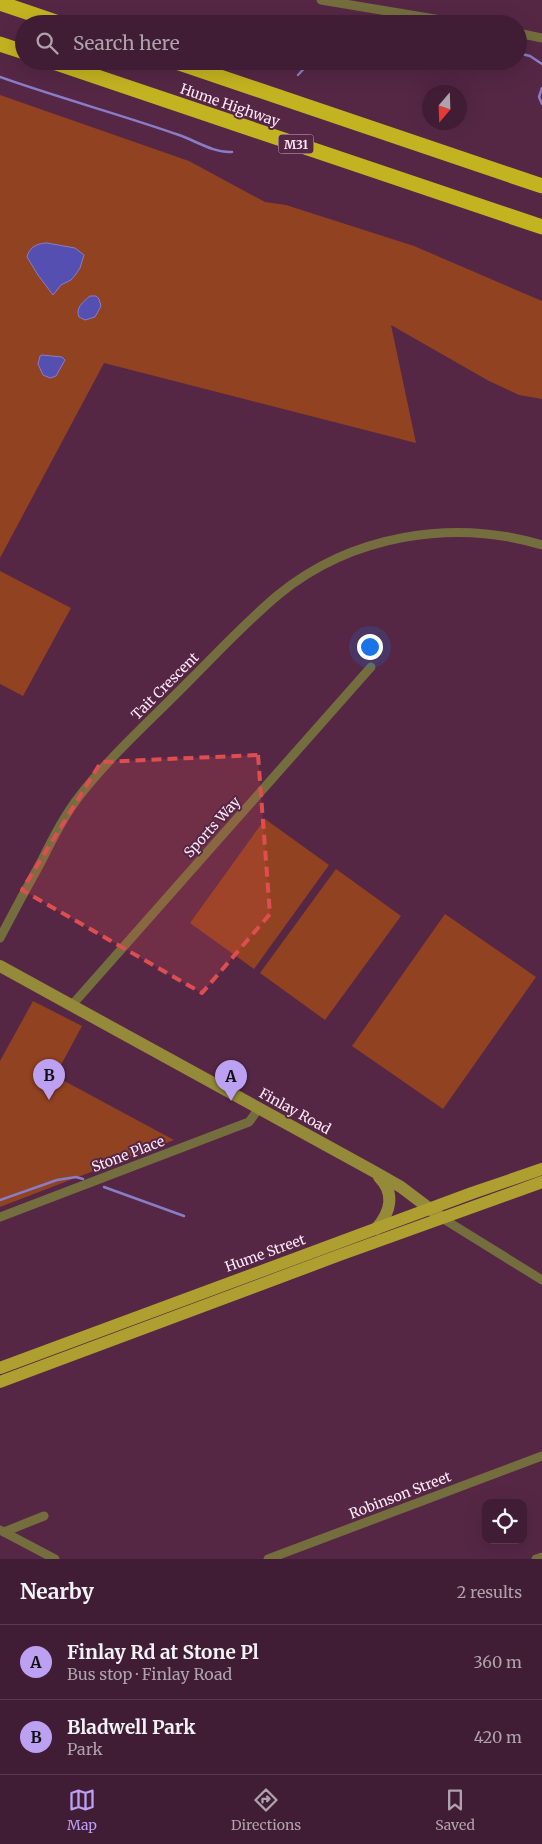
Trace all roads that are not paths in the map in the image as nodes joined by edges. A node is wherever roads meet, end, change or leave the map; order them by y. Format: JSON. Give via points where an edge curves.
{"nodes":[{"id":1,"x":321,"y":0,"type":"edge"},
{"id":2,"x":0,"y":3,"type":"edge"},
{"id":3,"x":35,"y":15,"type":"edge"},
{"id":4,"x":411,"y":15,"type":"edge"},
{"id":5,"x":527,"y":35,"type":"edge"},
{"id":6,"x":542,"y":38,"type":"edge"},
{"id":7,"x":0,"y":44,"type":"edge"},
{"id":8,"x":15,"y":49,"type":"edge"},
{"id":9,"x":77,"y":70,"type":"edge"},
{"id":10,"x":200,"y":70,"type":"edge"},
{"id":11,"x":542,"y":186,"type":"edge"},
{"id":12,"x":542,"y":228,"type":"edge"},
{"id":13,"x":542,"y":545,"type":"edge"},
{"id":14,"x":371,"y":667,"type":"dead end"},
{"id":15,"x":0,"y":938,"type":"edge"},
{"id":16,"x":0,"y":966,"type":"edge"},
{"id":17,"x":72,"y":1005,"type":"junction"},
{"id":18,"x":259,"y":1108,"type":"junction"},
{"id":19,"x":542,"y":1169,"type":"edge"},
{"id":20,"x":373,"y":1171,"type":"junction"},
{"id":21,"x":542,"y":1182,"type":"edge"},
{"id":22,"x":430,"y":1208,"type":"junction"},
{"id":23,"x":0,"y":1217,"type":"edge"},
{"id":24,"x":442,"y":1218,"type":"junction"},
{"id":25,"x":376,"y":1229,"type":"junction"},
{"id":26,"x":542,"y":1280,"type":"edge"},
{"id":27,"x":0,"y":1368,"type":"edge"},
{"id":28,"x":0,"y":1382,"type":"edge"},
{"id":29,"x":542,"y":1456,"type":"edge"},
{"id":30,"x":44,"y":1516,"type":"dead end"},
{"id":31,"x":2,"y":1531,"type":"edge"},
{"id":32,"x":542,"y":1556,"type":"edge"},
{"id":33,"x":55,"y":1559,"type":"edge"},
{"id":34,"x":268,"y":1559,"type":"edge"},
{"id":35,"x":536,"y":1559,"type":"edge"}],
"edges":[{"from":1,"to":4,"type":"street"},
{"from":2,"to":3,"type":"highway"},
{"from":5,"to":6,"type":"street"},
{"from":7,"to":8,"type":"highway"},
{"from":9,"to":12,"type":"highway","name":"Hume Highway","number":"M31"},
{"from":10,"to":11,"type":"highway","name":"Hume Highway"},
{"from":13,"to":15,"type":"street","name":"Tait Crescent","via":[[512,536],[484,533],[420,534],[380,543],[326,564],[279,594],[104,767],[81,794],[50,844]]},
{"from":14,"to":17,"type":"street","name":"Sports Way"},
{"from":16,"to":17,"type":"street","name":"Finlay Road"},
{"from":17,"to":18,"type":"street","name":"Finlay Road"},
{"from":18,"to":20,"type":"street","name":"Finlay Road"},
{"from":18,"to":23,"type":"street","name":"Stone Place","via":[[249,1122],[241,1126]]},
{"from":19,"to":22,"type":"main road","name":"Hume Street"},
{"from":20,"to":22,"type":"street","name":"Finlay Road"},
{"from":20,"to":25,"type":"street","via":[[387,1188],[390,1203],[384,1220]]},
{"from":21,"to":24,"type":"main road","name":"Hume Street"},
{"from":22,"to":24,"type":"street","name":"Finlay Road"},
{"from":22,"to":25,"type":"main road","name":"Hume Street"},
{"from":24,"to":26,"type":"street","name":"Finlay Road"},
{"from":24,"to":28,"type":"main road","name":"Hume Street"},
{"from":25,"to":27,"type":"main road","name":"Hume Street"},
{"from":29,"to":34,"type":"street","name":"Robinson Street"},
{"from":30,"to":31,"type":"street"},
{"from":31,"to":33,"type":"street"},
{"from":32,"to":35,"type":"street"}]}
